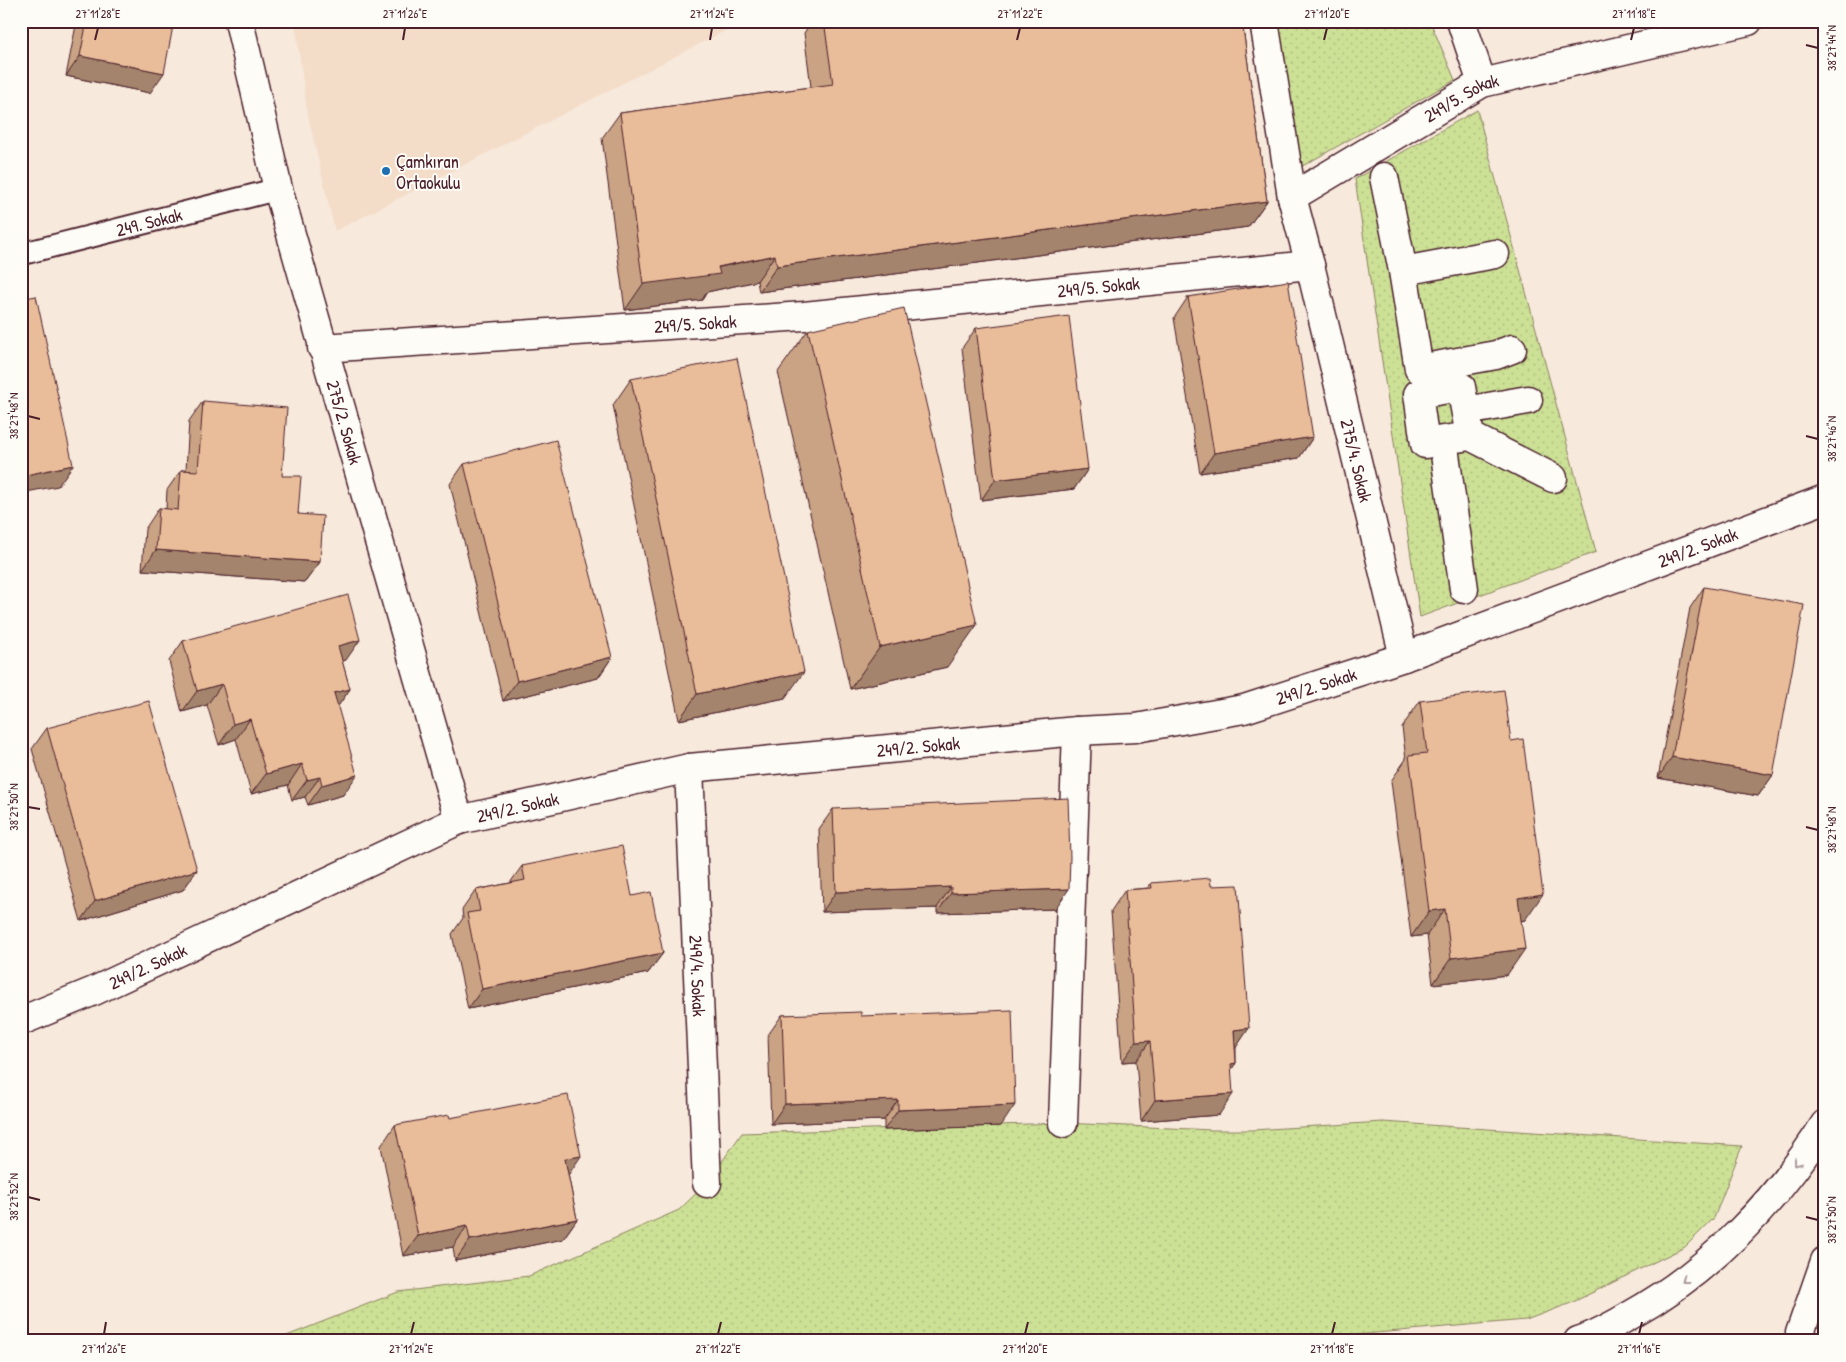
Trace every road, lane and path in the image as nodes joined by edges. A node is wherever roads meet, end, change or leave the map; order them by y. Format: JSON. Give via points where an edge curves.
{"nodes":[{"id":1,"x":239,"y":21,"type":"edge"},
{"id":2,"x":1264,"y":21,"type":"edge"},
{"id":3,"x":1461,"y":21,"type":"edge"},
{"id":4,"x":1748,"y":21,"type":"edge"},
{"id":5,"x":1482,"y":83,"type":"junction"},
{"id":6,"x":1384,"y":177,"type":"dead end"},
{"id":7,"x":278,"y":189,"type":"junction"},
{"id":8,"x":1292,"y":197,"type":"junction"},
{"id":9,"x":21,"y":254,"type":"edge"},
{"id":10,"x":1495,"y":254,"type":"dead end"},
{"id":11,"x":1310,"y":265,"type":"junction"},
{"id":12,"x":1403,"y":271,"type":"junction"},
{"id":13,"x":322,"y":348,"type":"junction"},
{"id":14,"x":1512,"y":349,"type":"dead end"},
{"id":15,"x":1434,"y":379,"type":"junction"},
{"id":16,"x":1528,"y":400,"type":"dead end"},
{"id":17,"x":1468,"y":424,"type":"junction"},
{"id":18,"x":1443,"y":440,"type":"junction"},
{"id":19,"x":1553,"y":478,"type":"dead end"},
{"id":20,"x":1825,"y":499,"type":"edge"},
{"id":21,"x":1464,"y":588,"type":"dead end"},
{"id":22,"x":1404,"y":657,"type":"junction"},
{"id":23,"x":1077,"y":731,"type":"junction"},
{"id":24,"x":689,"y":768,"type":"junction"},
{"id":25,"x":459,"y":820,"type":"junction"},
{"id":26,"x":21,"y":1020,"type":"edge"},
{"id":27,"x":1063,"y":1123,"type":"dead end"},
{"id":28,"x":1825,"y":1124,"type":"edge"},
{"id":29,"x":707,"y":1183,"type":"dead end"},
{"id":30,"x":1825,"y":1261,"type":"edge"},
{"id":31,"x":1825,"y":1315,"type":"edge"},
{"id":32,"x":1793,"y":1338,"type":"edge"},
{"id":33,"x":1578,"y":1341,"type":"edge"}],
"edges":[{"from":1,"to":7,"type":"street","name":"275/2. Sokak"},
{"from":2,"to":8,"type":"street"},
{"from":3,"to":5,"type":"street"},
{"from":4,"to":5,"type":"street","name":"249/5. Sokak"},
{"from":5,"to":8,"type":"street","name":"249/5. Sokak"},
{"from":6,"to":12,"type":"street"},
{"from":7,"to":9,"type":"lane","name":"249. Sokak"},
{"from":7,"to":13,"type":"street","name":"275/2. Sokak"},
{"from":8,"to":11,"type":"street"},
{"from":10,"to":12,"type":"street"},
{"from":11,"to":13,"type":"street","name":"249/5. Sokak","via":[[804,316]]},
{"from":11,"to":22,"type":"street","name":"275/4. Sokak"},
{"from":12,"to":15,"type":"street","via":[[1398,305],[1418,369]]},
{"from":13,"to":25,"type":"street","name":"275/2. Sokak"},
{"from":14,"to":15,"type":"street"},
{"from":15,"to":17,"type":"street","via":[[1462,387]]},
{"from":15,"to":18,"type":"street","via":[[1418,394],[1414,423],[1425,444]]},
{"from":16,"to":17,"type":"street"},
{"from":17,"to":18,"type":"street"},
{"from":17,"to":19,"type":"street"},
{"from":18,"to":21,"type":"street"},
{"from":20,"to":22,"type":"street","name":"249/2. Sokak"},
{"from":22,"to":23,"type":"street","name":"249/2. Sokak","via":[[1244,709],[1136,728]]},
{"from":23,"to":24,"type":"street","name":"249/2. Sokak"},
{"from":23,"to":27,"type":"street"},
{"from":24,"to":25,"type":"street","name":"249/2. Sokak"},
{"from":24,"to":29,"type":"street","name":"249/4. Sokak"},
{"from":25,"to":26,"type":"street","name":"249/2. Sokak","via":[[94,991]]},
{"from":28,"to":33,"type":"street","one_way":true,"via":[[1764,1206],[1728,1244],[1686,1280],[1642,1309],[1596,1335]]},
{"from":30,"to":32,"type":"street"},
{"from":31,"to":32,"type":"street"}]}
